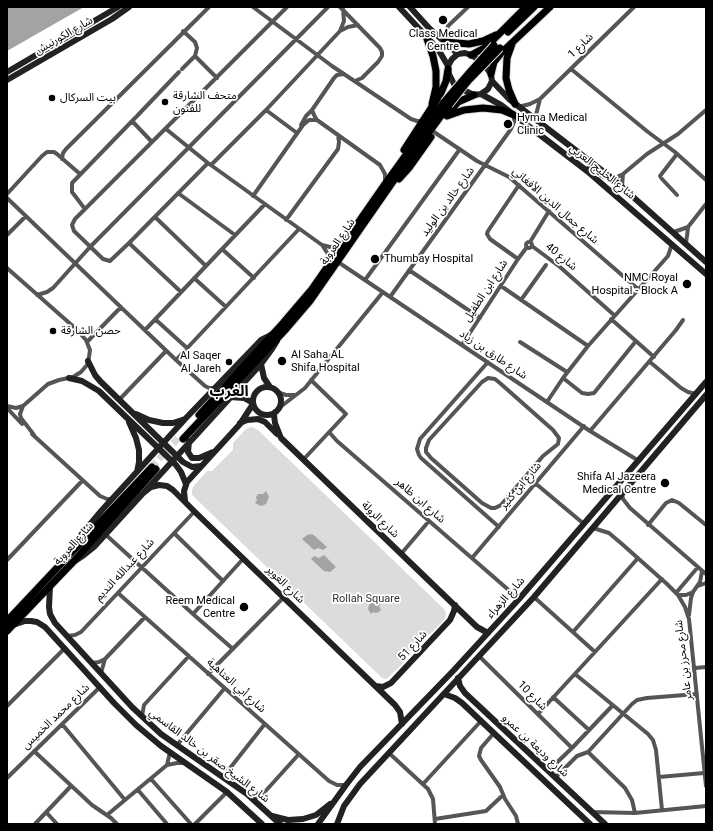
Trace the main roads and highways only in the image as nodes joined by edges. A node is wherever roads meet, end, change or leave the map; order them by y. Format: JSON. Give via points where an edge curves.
{"nodes":[{"id":1,"x":526,"y":7,"type":"edge"},
{"id":2,"x":534,"y":7,"type":"edge"},
{"id":3,"x":543,"y":7,"type":"edge"},
{"id":4,"x":550,"y":7,"type":"edge"},
{"id":5,"x":503,"y":31,"type":"junction"},
{"id":6,"x":426,"y":36,"type":"road end"},
{"id":7,"x":515,"y":39,"type":"junction"},
{"id":8,"x":445,"y":42,"type":"road end"},
{"id":9,"x":497,"y":47,"type":"junction"},
{"id":10,"x":471,"y":55,"type":"road end"},
{"id":11,"x":448,"y":67,"type":"road end"},
{"id":12,"x":491,"y":74,"type":"road end"},
{"id":13,"x":477,"y":94,"type":"road end"},
{"id":14,"x":517,"y":105,"type":"road end"},
{"id":15,"x":430,"y":110,"type":"junction"},
{"id":16,"x":514,"y":115,"type":"road end"},
{"id":17,"x":446,"y":116,"type":"junction"},
{"id":18,"x":388,"y":182,"type":"junction"},
{"id":19,"x":275,"y":336,"type":"junction"},
{"id":20,"x":184,"y":439,"type":"tunnel mouth"},
{"id":21,"x":9,"y":621,"type":"edge"},
{"id":22,"x":7,"y":631,"type":"edge"}],
"edges":[{"from":1,"to":5,"type":"main road"},
{"from":2,"to":9,"type":"main road"},
{"from":3,"to":9,"type":"main road"},
{"from":4,"to":7,"type":"main road"},
{"from":5,"to":8,"type":"main road","via":[[469,44]]},
{"from":5,"to":10,"type":"main road","via":[[486,47]]},
{"from":6,"to":15,"type":"main road","via":[[436,71],[436,87]]},
{"from":7,"to":12,"type":"main road","via":[[497,58]]},
{"from":7,"to":14,"type":"main road","via":[[509,52],[506,72],[509,90]]},
{"from":9,"to":18,"type":"main road","name":"شارع العروبة","bridge":true,"via":[[468,73]]},
{"from":11,"to":15,"type":"main road","via":[[444,87]]},
{"from":13,"to":17,"type":"main road","via":[[458,102]]},
{"from":15,"to":18,"type":"main road","via":[[398,158]]},
{"from":16,"to":17,"type":"main road","via":[[502,110],[483,108],[459,111]]},
{"from":17,"to":18,"type":"main road","via":[[406,172],[400,178]]},
{"from":18,"to":19,"type":"main road","name":"شارع العروبة","via":[[330,265]]},
{"from":18,"to":19,"type":"main road","name":"شارع العروبة","via":[[310,302]]},
{"from":19,"to":20,"type":"main road","name":"شارع العروبة"},
{"from":21,"to":21,"type":"main road","name":"شارع العروبة","via":[[67,557],[154,468],[73,562],[50,586]]},
{"from":21,"to":22,"type":"main road","name":"شارع العروبة"}]}
